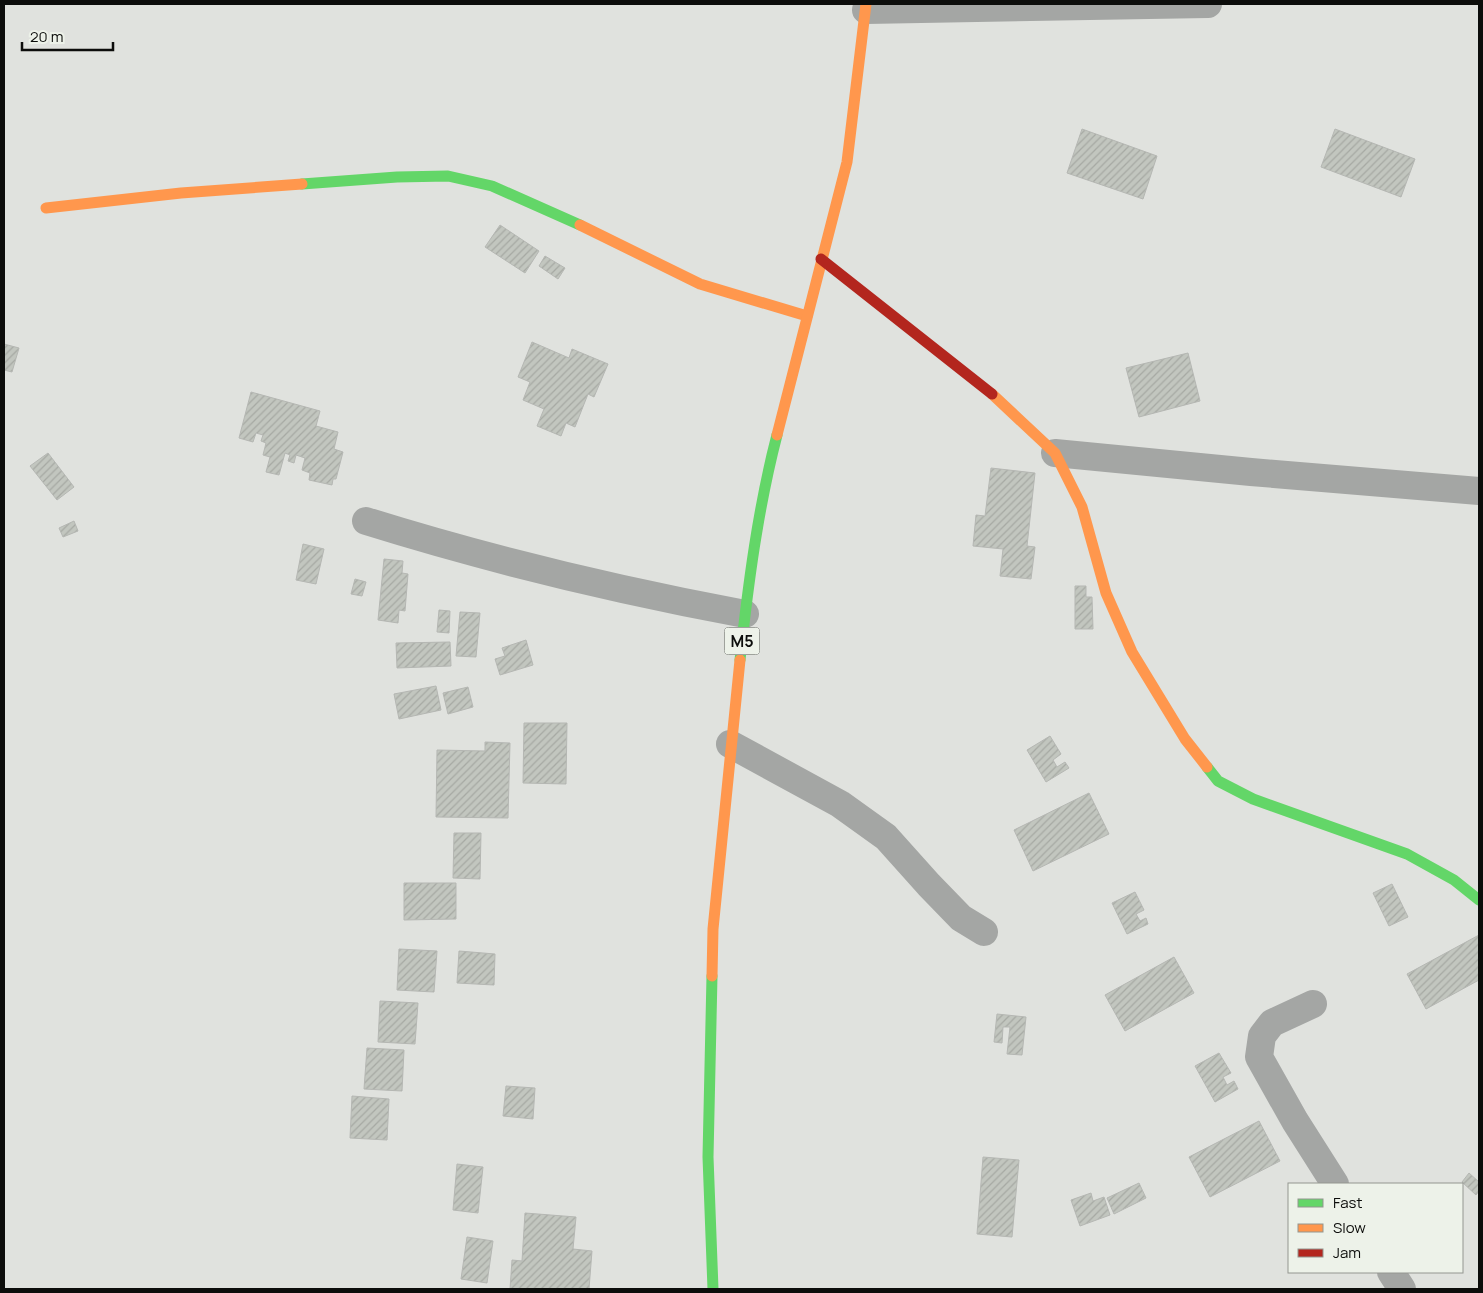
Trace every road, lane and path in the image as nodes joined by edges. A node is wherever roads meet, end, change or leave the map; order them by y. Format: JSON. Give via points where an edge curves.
{"nodes":[{"id":1,"x":1208,"y":4,"type":"edge"},
{"id":2,"x":866,"y":7,"type":"edge"},
{"id":3,"x":46,"y":208,"type":"dead end"},
{"id":4,"x":821,"y":260,"type":"junction"},
{"id":5,"x":807,"y":316,"type":"junction"},
{"id":6,"x":1055,"y":453,"type":"junction"},
{"id":7,"x":1479,"y":491,"type":"edge"},
{"id":8,"x":366,"y":521,"type":"dead end"},
{"id":9,"x":745,"y":614,"type":"junction"},
{"id":10,"x":730,"y":744,"type":"junction"},
{"id":11,"x":1479,"y":900,"type":"edge"},
{"id":12,"x":984,"y":932,"type":"dead end"},
{"id":13,"x":1313,"y":1004,"type":"dead end"},
{"id":14,"x":1334,"y":1183,"type":"edge"},
{"id":15,"x":1392,"y":1273,"type":"edge"},
{"id":16,"x":713,"y":1289,"type":"edge"},
{"id":17,"x":1402,"y":1289,"type":"edge"}],
"edges":[{"from":1,"to":2,"type":"street"},
{"from":2,"to":4,"type":"main road","number":"M5","via":[[847,162]]},
{"from":3,"to":5,"type":"main road","via":[[181,193],[448,176],[492,186],[700,284]]},
{"from":4,"to":5,"type":"main road","number":"M5"},
{"from":4,"to":6,"type":"main road","via":[[1003,403]]},
{"from":5,"to":9,"type":"main road","number":"M5","via":[[766,477]]},
{"from":6,"to":7,"type":"street"},
{"from":6,"to":11,"type":"main road","via":[[1082,507],[1106,593],[1132,652],[1185,739],[1218,781],[1253,799],[1407,854],[1454,880]]},
{"from":8,"to":9,"type":"street","via":[[563,576]]},
{"from":9,"to":10,"type":"main road","number":"M5"},
{"from":10,"to":12,"type":"street","via":[[840,804],[886,837],[962,918]]},
{"from":10,"to":16,"type":"main road","number":"M5","via":[[713,929],[708,1157]]},
{"from":13,"to":14,"type":"street","via":[[1272,1023],[1262,1036],[1260,1057]]},
{"from":15,"to":17,"type":"street"}]}
